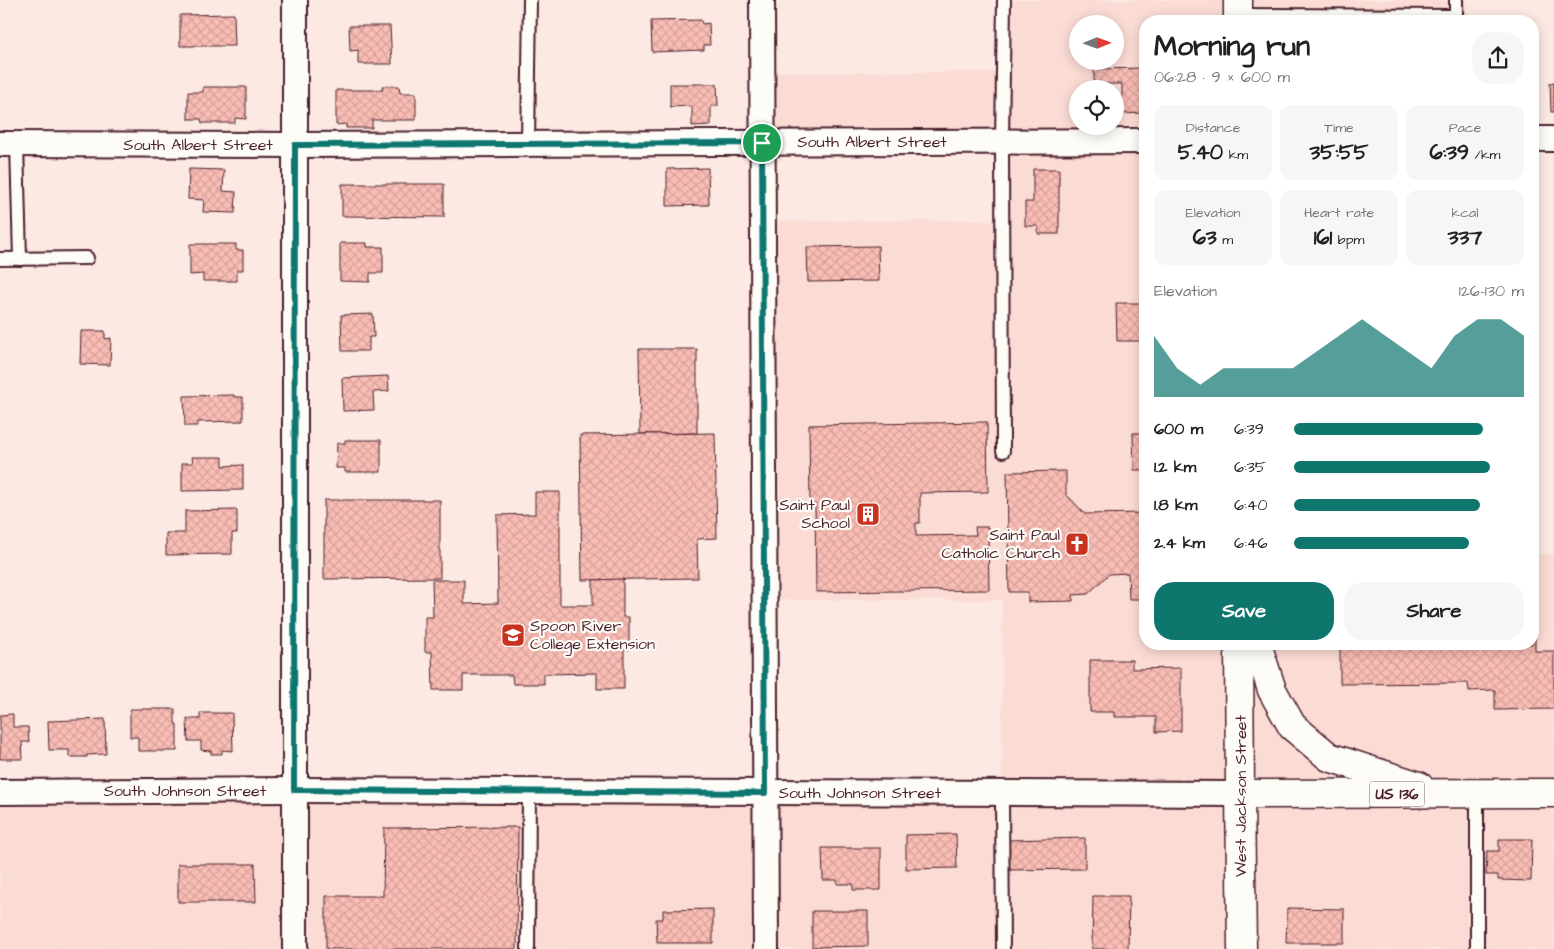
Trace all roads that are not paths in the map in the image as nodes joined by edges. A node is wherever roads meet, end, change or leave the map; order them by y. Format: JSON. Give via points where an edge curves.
{"nodes":[{"id":1,"x":295,"y":0,"type":"edge"},
{"id":2,"x":530,"y":0,"type":"edge"},
{"id":3,"x":762,"y":0,"type":"edge"},
{"id":4,"x":1004,"y":0,"type":"edge"},
{"id":5,"x":1456,"y":0,"type":"edge"},
{"id":6,"x":1238,"y":12,"type":"edge"},
{"id":7,"x":1272,"y":15,"type":"edge"},
{"id":8,"x":1456,"y":15,"type":"edge"},
{"id":9,"x":1539,"y":139,"type":"edge"},
{"id":10,"x":1554,"y":139,"type":"edge"},
{"id":11,"x":1139,"y":141,"type":"edge"},
{"id":12,"x":1002,"y":142,"type":"junction"},
{"id":13,"x":762,"y":143,"type":"junction"},
{"id":14,"x":9,"y":144,"type":"edge"},
{"id":15,"x":528,"y":144,"type":"junction"},
{"id":16,"x":295,"y":145,"type":"junction"},
{"id":17,"x":87,"y":258,"type":"dead end"},
{"id":18,"x":0,"y":259,"type":"edge"},
{"id":19,"x":20,"y":259,"type":"junction"},
{"id":20,"x":1003,"y":452,"type":"dead end"},
{"id":21,"x":1240,"y":650,"type":"edge"},
{"id":22,"x":1259,"y":650,"type":"edge"},
{"id":23,"x":294,"y":790,"type":"junction"},
{"id":24,"x":529,"y":791,"type":"junction"},
{"id":25,"x":0,"y":792,"type":"edge"},
{"id":26,"x":765,"y":793,"type":"junction"},
{"id":27,"x":1442,"y":793,"type":"junction"},
{"id":28,"x":1554,"y":793,"type":"edge"},
{"id":29,"x":1002,"y":794,"type":"junction"},
{"id":30,"x":1240,"y":794,"type":"junction"},
{"id":31,"x":1477,"y":794,"type":"junction"},
{"id":32,"x":295,"y":949,"type":"edge"},
{"id":33,"x":528,"y":949,"type":"edge"},
{"id":34,"x":766,"y":949,"type":"edge"},
{"id":35,"x":1003,"y":949,"type":"edge"},
{"id":36,"x":1242,"y":949,"type":"edge"},
{"id":37,"x":1478,"y":949,"type":"edge"}],
"edges":[{"from":1,"to":16,"type":"street"},
{"from":2,"to":15,"type":"lane"},
{"from":3,"to":13,"type":"street"},
{"from":4,"to":12,"type":"lane"},
{"from":5,"to":8,"type":"lane"},
{"from":6,"to":7,"type":"lane"},
{"from":9,"to":10,"type":"street"},
{"from":11,"to":12,"type":"street","name":"South Albert Street"},
{"from":12,"to":13,"type":"street","name":"South Albert Street"},
{"from":12,"to":20,"type":"lane"},
{"from":13,"to":15,"type":"street","name":"South Albert Street"},
{"from":13,"to":26,"type":"street"},
{"from":14,"to":16,"type":"street","name":"South Albert Street"},
{"from":14,"to":19,"type":"lane"},
{"from":15,"to":16,"type":"street","name":"South Albert Street"},
{"from":16,"to":23,"type":"street"},
{"from":17,"to":19,"type":"lane"},
{"from":18,"to":19,"type":"lane"},
{"from":21,"to":30,"type":"main road","name":"West Jackson Street"},
{"from":22,"to":27,"type":"main road","via":[[1272,690],[1292,726],[1328,757]]},
{"from":23,"to":24,"type":"street","name":"South Johnson Street"},
{"from":23,"to":25,"type":"street","name":"South Johnson Street"},
{"from":23,"to":32,"type":"street"},
{"from":24,"to":26,"type":"street","name":"South Johnson Street"},
{"from":24,"to":33,"type":"lane"},
{"from":26,"to":29,"type":"street","name":"South Johnson Street"},
{"from":26,"to":34,"type":"street"},
{"from":27,"to":30,"type":"main road","number":"US 136"},
{"from":27,"to":31,"type":"main road","number":"US 136"},
{"from":28,"to":31,"type":"main road","number":"US 136"},
{"from":29,"to":30,"type":"street","name":"South Johnson Street"},
{"from":29,"to":35,"type":"lane"},
{"from":30,"to":36,"type":"main road","name":"West Jackson Street"},
{"from":31,"to":37,"type":"lane"}]}
